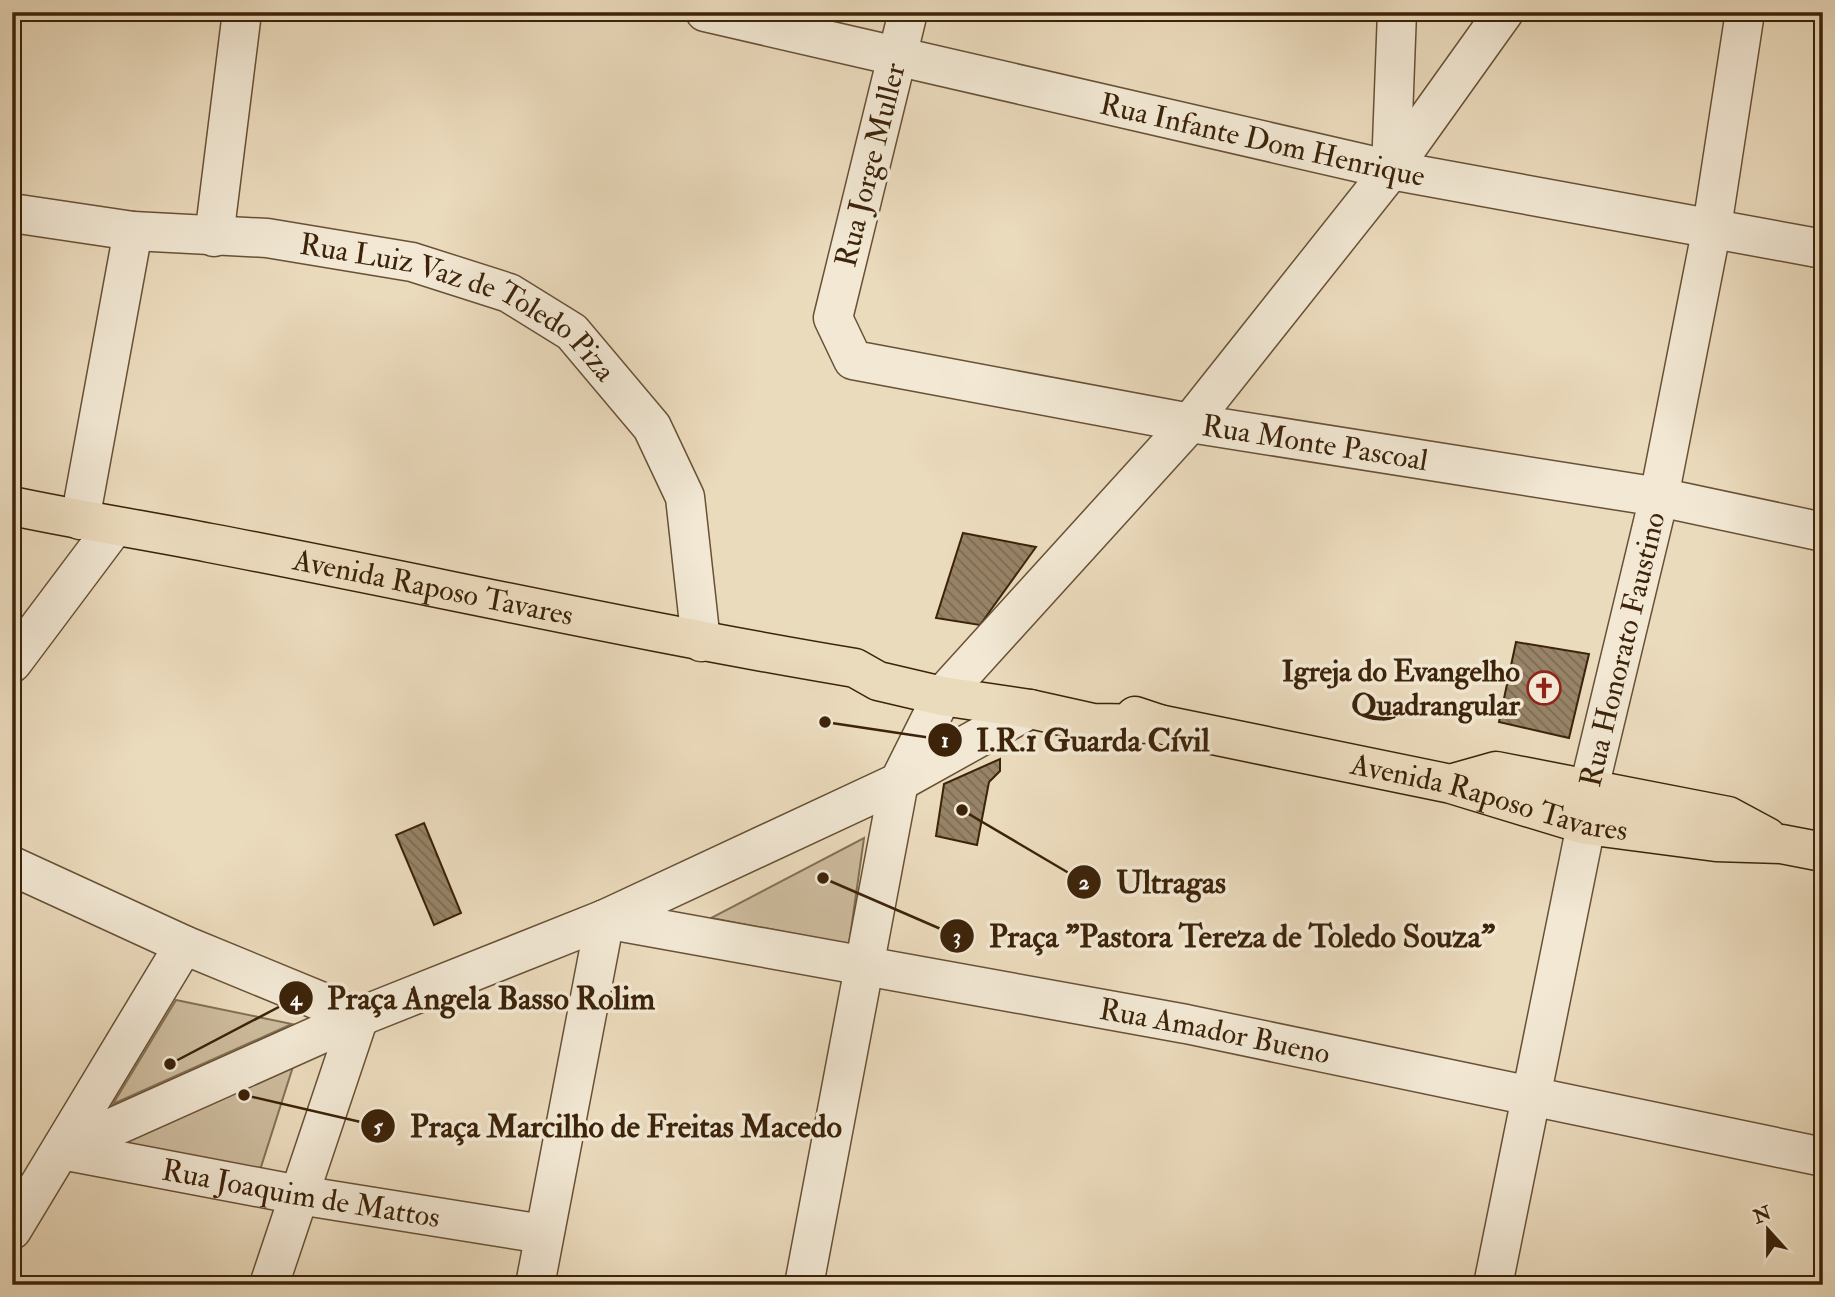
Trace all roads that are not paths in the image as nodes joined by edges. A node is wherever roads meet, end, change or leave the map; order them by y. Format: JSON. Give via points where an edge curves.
{"nodes":[{"id":1,"x":242,"y":12,"type":"edge"},
{"id":2,"x":705,"y":12,"type":"edge"},
{"id":3,"x":908,"y":12,"type":"edge"},
{"id":4,"x":1397,"y":12,"type":"edge"},
{"id":5,"x":1745,"y":12,"type":"edge"},
{"id":6,"x":1495,"y":14,"type":"edge"},
{"id":7,"x":897,"y":57,"type":"junction"},
{"id":8,"x":1391,"y":170,"type":"junction"},
{"id":9,"x":12,"y":213,"type":"edge"},
{"id":10,"x":1712,"y":227,"type":"junction"},
{"id":11,"x":133,"y":231,"type":"junction"},
{"id":12,"x":214,"y":237,"type":"junction"},
{"id":13,"x":1823,"y":248,"type":"edge"},
{"id":14,"x":833,"y":318,"type":"joint"},
{"id":15,"x":1190,"y":423,"type":"junction"},
{"id":16,"x":1659,"y":497,"type":"junction"},
{"id":17,"x":12,"y":506,"type":"edge"},
{"id":18,"x":97,"y":524,"type":"junction"},
{"id":19,"x":1823,"y":533,"type":"edge"},
{"id":20,"x":701,"y":642,"type":"junction"},
{"id":21,"x":12,"y":663,"type":"edge"},
{"id":22,"x":950,"y":687,"type":"junction"},
{"id":23,"x":1030,"y":709,"type":"junction"},
{"id":24,"x":1159,"y":724,"type":"junction"},
{"id":25,"x":899,"y":782,"type":"junction"},
{"id":26,"x":1588,"y":806,"type":"junction"},
{"id":27,"x":1823,"y":852,"type":"edge"},
{"id":28,"x":12,"y":866,"type":"edge"},
{"id":29,"x":605,"y":919,"type":"junction"},
{"id":30,"x":184,"y":945,"type":"junction"},
{"id":31,"x":864,"y":967,"type":"junction"},
{"id":32,"x":359,"y":1017,"type":"junction"},
{"id":33,"x":1532,"y":1096,"type":"junction"},
{"id":34,"x":62,"y":1150,"type":"junction"},
{"id":35,"x":1823,"y":1157,"type":"edge"},
{"id":36,"x":299,"y":1195,"type":"junction"},
{"id":37,"x":12,"y":1230,"type":"edge"},
{"id":38,"x":543,"y":1234,"type":"junction"},
{"id":39,"x":269,"y":1285,"type":"edge"},
{"id":40,"x":535,"y":1285,"type":"edge"},
{"id":41,"x":804,"y":1285,"type":"edge"},
{"id":42,"x":1493,"y":1285,"type":"edge"}],
"edges":[{"from":1,"to":12,"type":"street"},
{"from":2,"to":7,"type":"street","name":"Rua Infante Dom Henrique"},
{"from":3,"to":7,"type":"street","name":"Rua Jorge Muller"},
{"from":4,"to":8,"type":"street"},
{"from":5,"to":10,"type":"street","name":"Rua Honorato Faustino"},
{"from":6,"to":8,"type":"street"},
{"from":7,"to":8,"type":"street","name":"Rua Infante Dom Henrique"},
{"from":7,"to":14,"type":"street","name":"Rua Jorge Muller"},
{"from":8,"to":10,"type":"street","name":"Rua Infante Dom Henrique"},
{"from":8,"to":15,"type":"street"},
{"from":9,"to":11,"type":"street","name":"Rua Luiz Vaz de Toledo Piza"},
{"from":10,"to":13,"type":"street","name":"Rua Infante Dom Henrique"},
{"from":10,"to":16,"type":"street","name":"Rua Honorato Faustino"},
{"from":11,"to":12,"type":"street","name":"Rua Luiz Vaz de Toledo Piza"},
{"from":11,"to":18,"type":"street"},
{"from":12,"to":20,"type":"street","name":"Rua Luiz Vaz de Toledo Piza","via":[[267,238],[412,262],[509,293],[572,332],[652,427],[685,497]]},
{"from":14,"to":15,"type":"street","name":"Rua Monte Pascoal","via":[[853,359]]},
{"from":15,"to":16,"type":"street","name":"Rua Monte Pascoal"},
{"from":15,"to":22,"type":"street"},
{"from":16,"to":19,"type":"street","name":"Rua Monte Pascoal"},
{"from":16,"to":26,"type":"street","name":"Rua Honorato Faustino"},
{"from":17,"to":18,"type":"main road","name":"Avenida Raposo Tavares"},
{"from":18,"to":20,"type":"main road","name":"Avenida Raposo Tavares","via":[[208,542]]},
{"from":18,"to":21,"type":"street"},
{"from":20,"to":22,"type":"main road","name":"Avenida Raposo Tavares","via":[[855,668],[875,664]]},
{"from":22,"to":23,"type":"main road","name":"Avenida Raposo Tavares"},
{"from":22,"to":24,"type":"main road","name":"Avenida Raposo Tavares","via":[[1080,699]]},
{"from":22,"to":25,"type":"street"},
{"from":23,"to":24,"type":"main road","name":"Avenida Raposo Tavares","via":[[1093,723]]},
{"from":23,"to":25,"type":"street"},
{"from":24,"to":26,"type":"main road","name":"Avenida Raposo Tavares","via":[[1451,784],[1496,771]]},
{"from":25,"to":29,"type":"street"},
{"from":25,"to":31,"type":"street"},
{"from":26,"to":27,"type":"main road","via":[[1728,816],[1781,844]]},
{"from":26,"to":33,"type":"street","name":"Rua Honorato Faustino"},
{"from":28,"to":30,"type":"street"},
{"from":29,"to":31,"type":"street","name":"Rua Amador Bueno"},
{"from":29,"to":32,"type":"street"},
{"from":29,"to":38,"type":"street"},
{"from":30,"to":32,"type":"street"},
{"from":30,"to":34,"type":"street"},
{"from":31,"to":33,"type":"street","name":"Rua Amador Bueno","via":[[1186,1024]]},
{"from":31,"to":41,"type":"street"},
{"from":32,"to":34,"type":"street"},
{"from":32,"to":36,"type":"street"},
{"from":33,"to":35,"type":"street","name":"Rua Amador Bueno"},
{"from":33,"to":42,"type":"street","name":"Rua Honorato Faustino"},
{"from":34,"to":36,"type":"street","name":"Rua Joaquim de Mattos"},
{"from":34,"to":37,"type":"street"},
{"from":36,"to":38,"type":"street","name":"Rua Joaquim de Mattos"},
{"from":36,"to":39,"type":"street"},
{"from":38,"to":40,"type":"street"}]}
